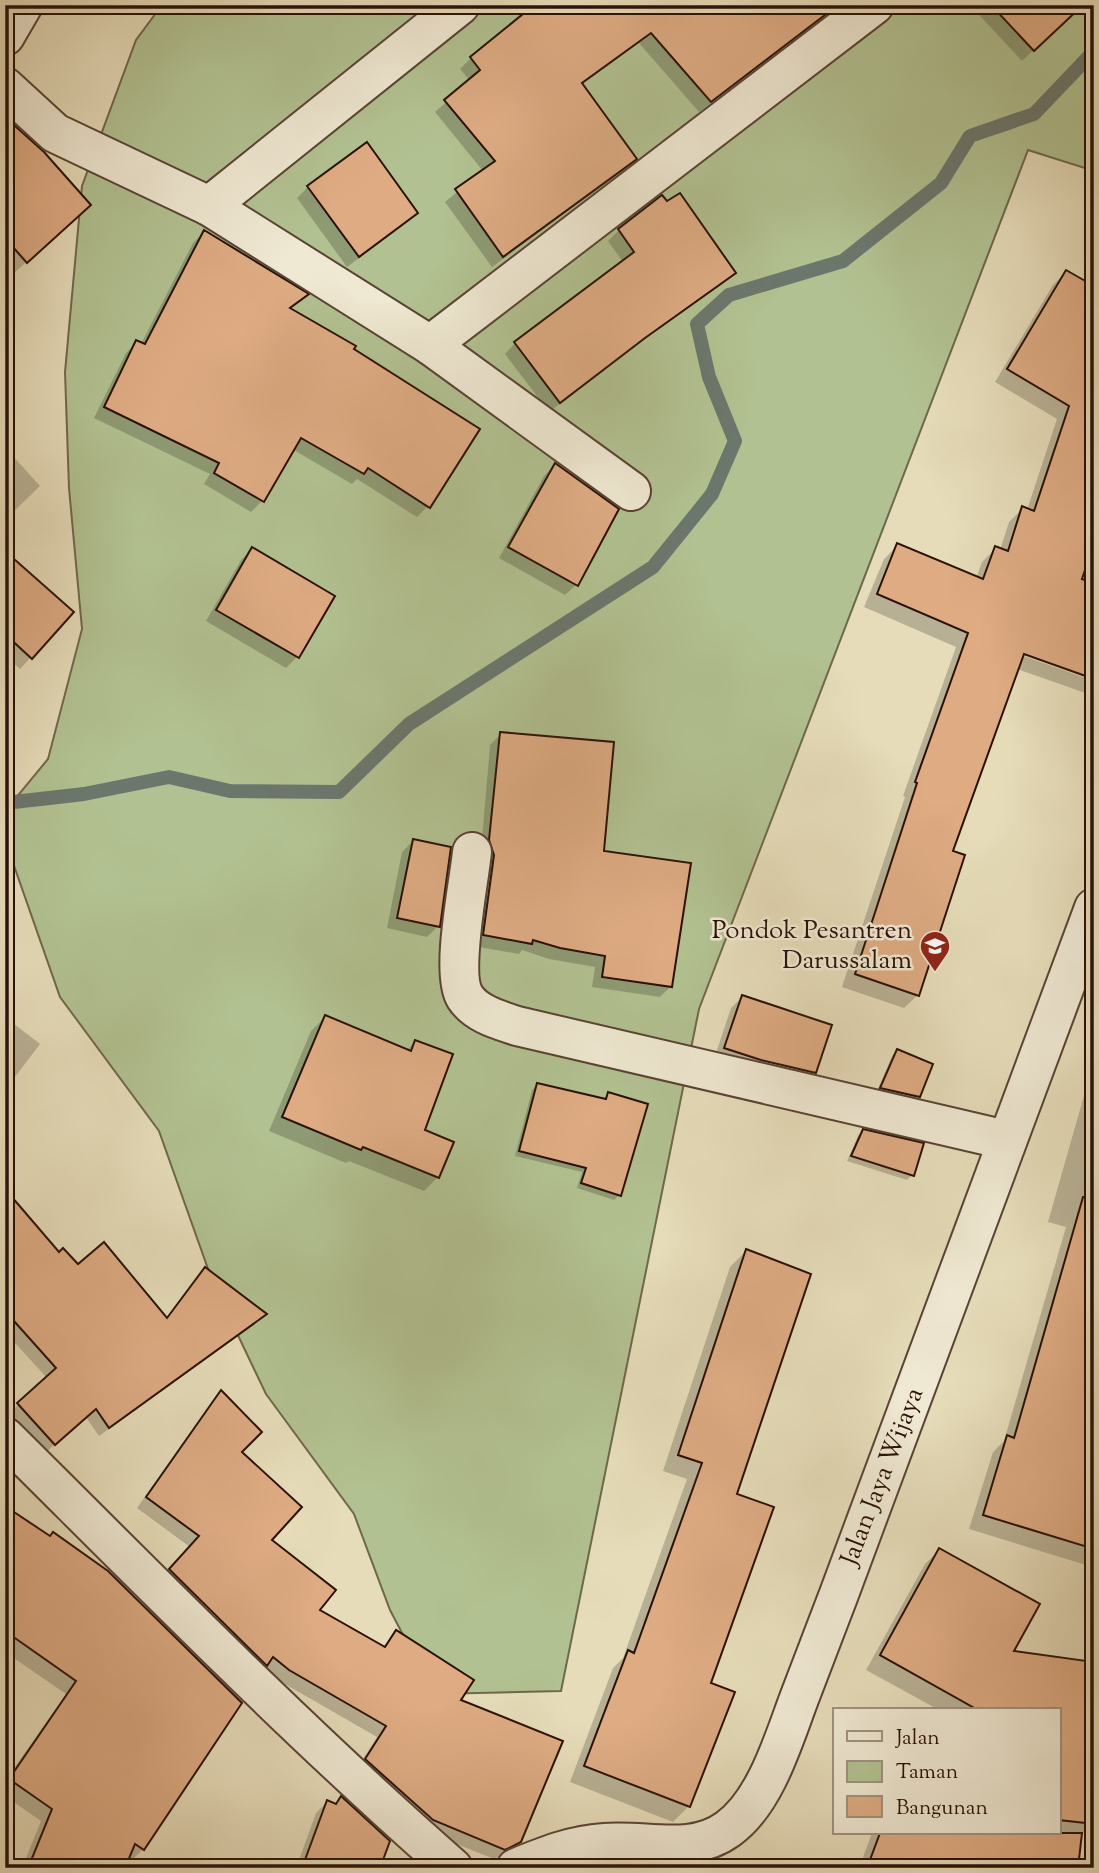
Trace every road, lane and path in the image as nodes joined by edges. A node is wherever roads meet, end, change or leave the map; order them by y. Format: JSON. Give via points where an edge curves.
{"nodes":[{"id":1,"x":23,"y":5,"type":"edge"},
{"id":2,"x":460,"y":5,"type":"edge"},
{"id":3,"x":874,"y":5,"type":"edge"},
{"id":4,"x":5,"y":36,"type":"edge"},
{"id":5,"x":5,"y":87,"type":"edge"},
{"id":6,"x":209,"y":206,"type":"junction"},
{"id":7,"x":430,"y":345,"type":"junction"},
{"id":8,"x":631,"y":491,"type":"dead end"},
{"id":9,"x":472,"y":852,"type":"dead end"},
{"id":10,"x":1094,"y":908,"type":"edge"},
{"id":11,"x":1006,"y":1140,"type":"junction"},
{"id":12,"x":5,"y":1437,"type":"edge"},
{"id":13,"x":453,"y":1868,"type":"edge"},
{"id":14,"x":516,"y":1868,"type":"edge"}],
"edges":[{"from":1,"to":4,"type":"street"},
{"from":2,"to":6,"type":"street"},
{"from":3,"to":7,"type":"street"},
{"from":5,"to":6,"type":"street","via":[[55,133]]},
{"from":6,"to":7,"type":"street"},
{"from":7,"to":8,"type":"street"},
{"from":9,"to":11,"type":"street","via":[[458,968],[465,997],[487,1016]]},
{"from":10,"to":11,"type":"street","name":"Jalan Jaya Wijaya"},
{"from":11,"to":14,"type":"street","name":"Jalan Jaya Wijaya","via":[[896,1444],[760,1792],[728,1829],[708,1840],[680,1846],[581,1845]]},
{"from":12,"to":13,"type":"street","via":[[254,1683]]}]}
